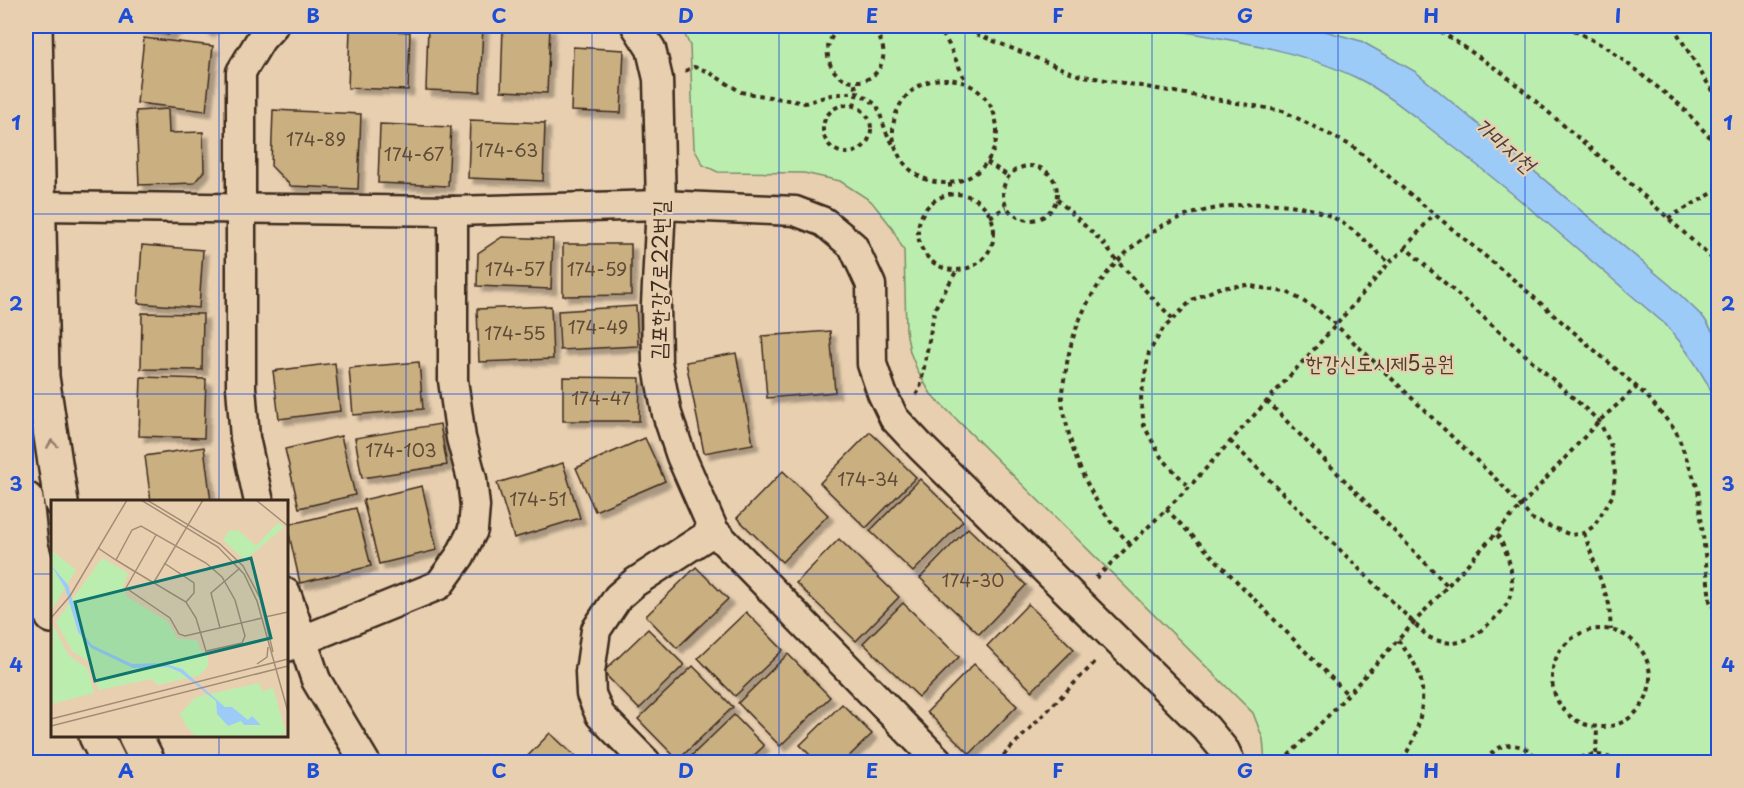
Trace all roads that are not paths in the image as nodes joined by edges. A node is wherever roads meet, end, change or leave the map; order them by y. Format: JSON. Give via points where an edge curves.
{"nodes":[{"id":1,"x":35,"y":26,"type":"edge"},
{"id":2,"x":273,"y":26,"type":"edge"},
{"id":3,"x":636,"y":26,"type":"edge"},
{"id":4,"x":661,"y":205,"type":"junction"},
{"id":5,"x":39,"y":206,"type":"junction"},
{"id":6,"x":242,"y":208,"type":"junction"},
{"id":7,"x":453,"y":211,"type":"junction"},
{"id":8,"x":26,"y":500,"type":"edge"},
{"id":9,"x":61,"y":500,"type":"edge"},
{"id":10,"x":259,"y":500,"type":"edge"},
{"id":11,"x":714,"y":531,"type":"junction"},
{"id":12,"x":288,"y":606,"type":"edge"},
{"id":13,"x":51,"y":613,"type":"edge"},
{"id":14,"x":294,"y":643,"type":"edge"},
{"id":15,"x":136,"y":737,"type":"edge"},
{"id":16,"x":148,"y":762,"type":"edge"},
{"id":17,"x":365,"y":762,"type":"edge"},
{"id":18,"x":646,"y":762,"type":"edge"},
{"id":19,"x":939,"y":762,"type":"edge"},
{"id":20,"x":1230,"y":762,"type":"edge"}],
"edges":[{"from":1,"to":5,"type":"street"},
{"from":2,"to":6,"type":"street","via":[[241,72]]},
{"from":3,"to":4,"type":"street","name":"김포한강7로22번길","via":[[651,49],[658,79]]},
{"from":4,"to":7,"type":"street"},
{"from":4,"to":11,"type":"street","name":"김포한강7로22번길","via":[[657,362],[667,414],[681,456]]},
{"from":4,"to":20,"type":"street","via":[[795,211],[824,222],[853,246],[871,285],[872,364],[894,418],[1206,728]]},
{"from":5,"to":6,"type":"street"},
{"from":9,"to":5,"type":"street","one_way":true,"via":[[42,377]]},
{"from":6,"to":7,"type":"street"},
{"from":6,"to":10,"type":"street","via":[[241,387],[245,438]]},
{"from":7,"to":14,"type":"street","via":[[453,380],[474,497],[473,530],[439,585]]},
{"from":8,"to":13,"type":"street","via":[[31,546]]},
{"from":11,"to":18,"type":"street","via":[[634,583],[618,597],[596,630],[591,694],[600,715]]},
{"from":11,"to":19,"type":"street","name":"김포한강7로22번길"},
{"from":12,"to":14,"type":"street"},
{"from":14,"to":17,"type":"street"},
{"from":15,"to":16,"type":"street"}]}
